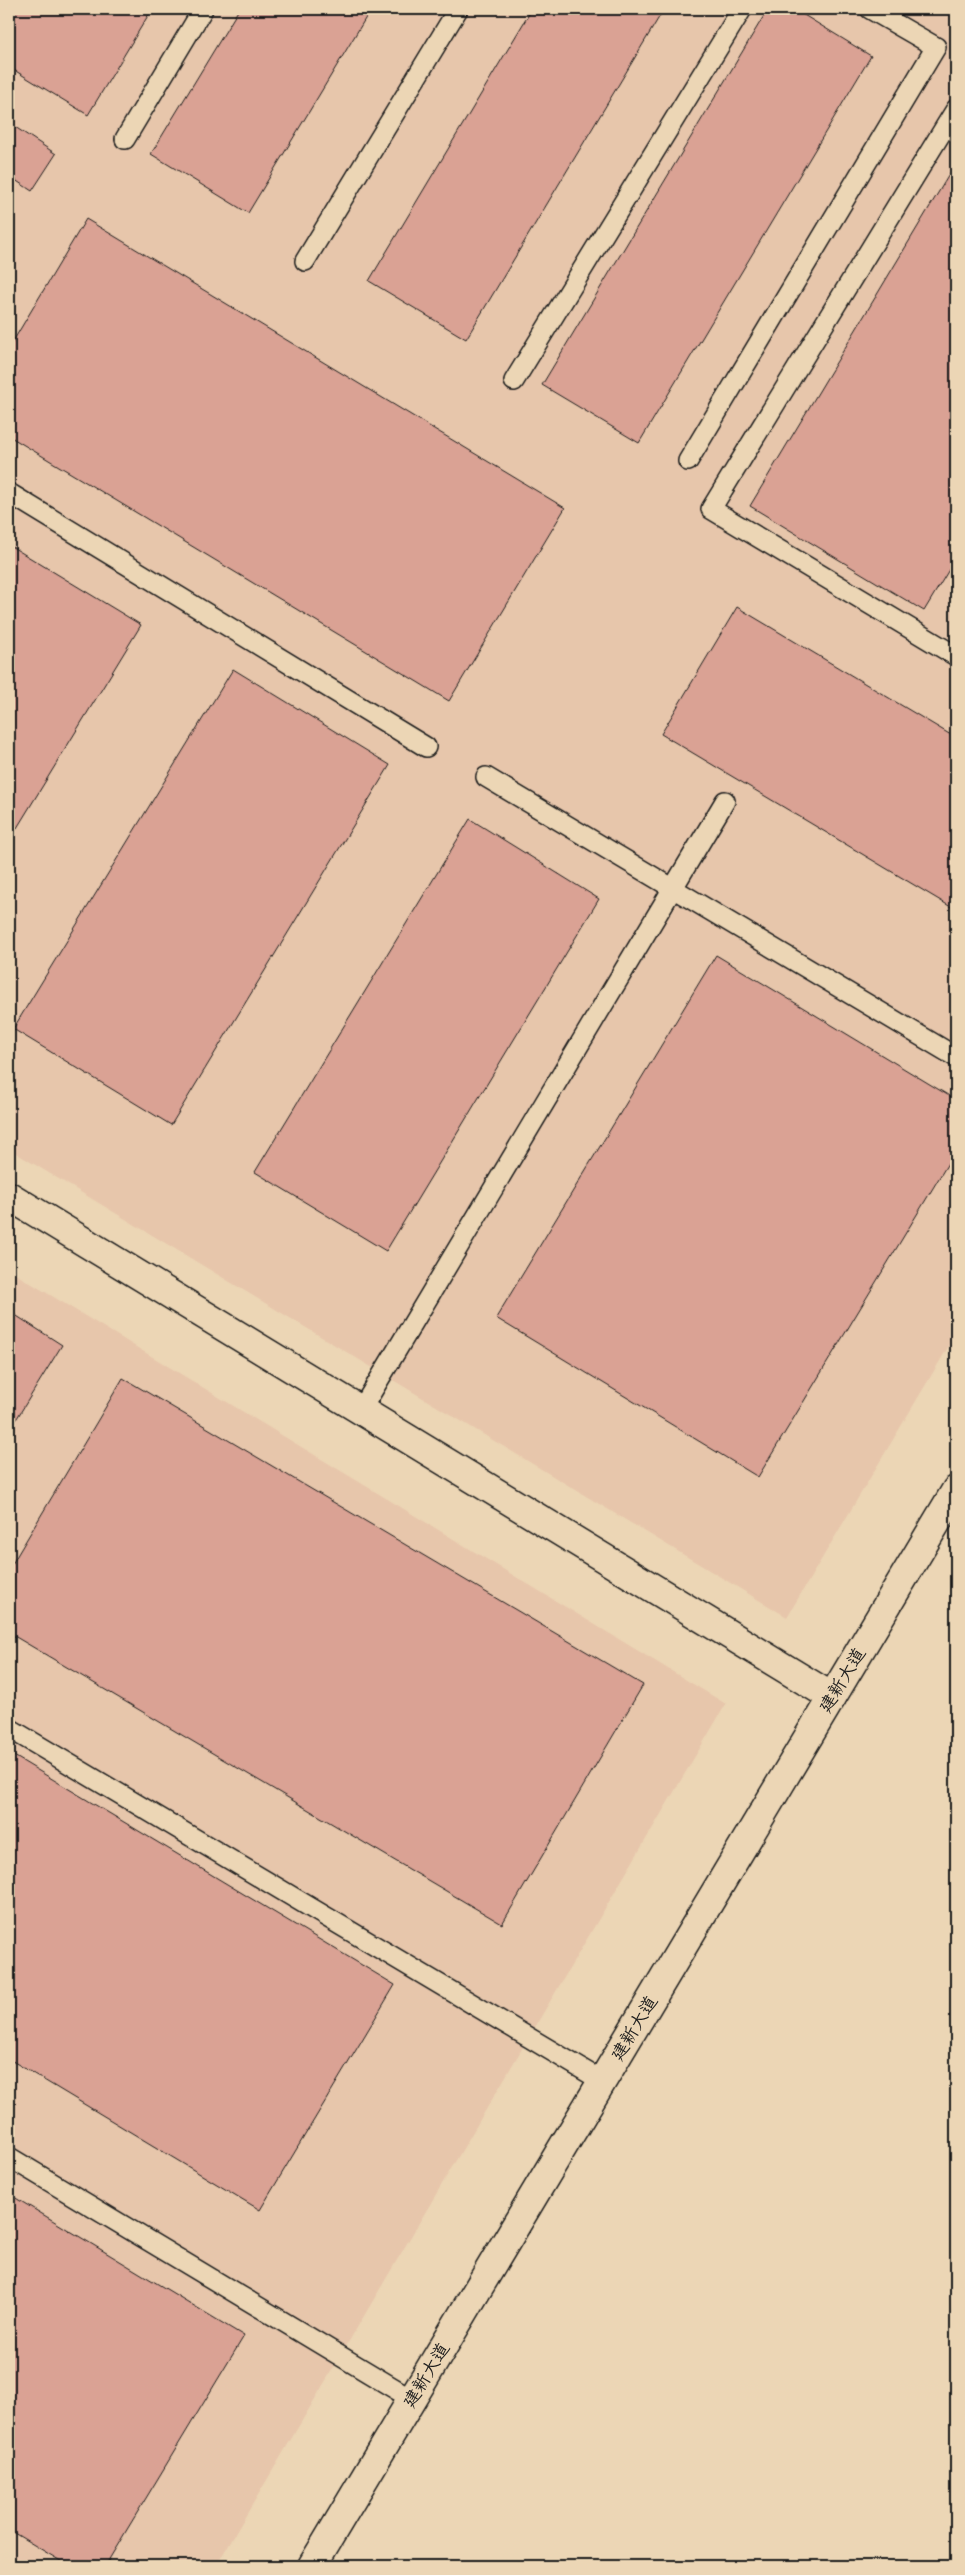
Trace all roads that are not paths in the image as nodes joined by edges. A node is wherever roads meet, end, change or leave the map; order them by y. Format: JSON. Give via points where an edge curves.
{"nodes":[{"id":1,"x":203,"y":9,"type":"edge"},
{"id":2,"x":458,"y":9,"type":"edge"},
{"id":3,"x":742,"y":9,"type":"edge"},
{"id":4,"x":870,"y":9,"type":"edge"},
{"id":5,"x":956,"y":109,"type":"edge"},
{"id":6,"x":125,"y":139,"type":"dead end"},
{"id":7,"x":305,"y":261,"type":"dead end"},
{"id":8,"x":514,"y":381,"type":"dead end"},
{"id":9,"x":688,"y":461,"type":"dead end"},
{"id":10,"x":9,"y":493,"type":"edge"},
{"id":11,"x":956,"y":656,"type":"edge"},
{"id":12,"x":426,"y":747,"type":"dead end"},
{"id":13,"x":486,"y":777,"type":"dead end"},
{"id":14,"x":725,"y":801,"type":"dead end"},
{"id":15,"x":673,"y":888,"type":"junction"},
{"id":16,"x":956,"y":1057,"type":"edge"},
{"id":17,"x":9,"y":1196,"type":"edge"},
{"id":18,"x":361,"y":1410,"type":"junction"},
{"id":19,"x":956,"y":1490,"type":"edge"},
{"id":20,"x":832,"y":1697,"type":"junction"},
{"id":21,"x":9,"y":1728,"type":"edge"},
{"id":22,"x":602,"y":2081,"type":"junction"},
{"id":23,"x":9,"y":2157,"type":"edge"},
{"id":24,"x":412,"y":2399,"type":"junction"},
{"id":25,"x":312,"y":2566,"type":"edge"}],
"edges":[{"from":1,"to":6,"type":"lane"},
{"from":2,"to":7,"type":"lane"},
{"from":3,"to":8,"type":"lane"},
{"from":4,"to":9,"type":"lane","via":[[936,47]]},
{"from":5,"to":11,"type":"lane","via":[[711,509]]},
{"from":10,"to":12,"type":"lane"},
{"from":13,"to":15,"type":"lane"},
{"from":14,"to":15,"type":"lane"},
{"from":15,"to":16,"type":"lane"},
{"from":15,"to":18,"type":"lane"},
{"from":17,"to":18,"type":"street"},
{"from":18,"to":20,"type":"street"},
{"from":19,"to":20,"type":"street","name":"建新大道"},
{"from":20,"to":22,"type":"street","name":"建新大道"},
{"from":21,"to":22,"type":"lane"},
{"from":22,"to":24,"type":"street","name":"建新大道"},
{"from":23,"to":24,"type":"lane"},
{"from":24,"to":25,"type":"street","name":"建新大道"}]}
